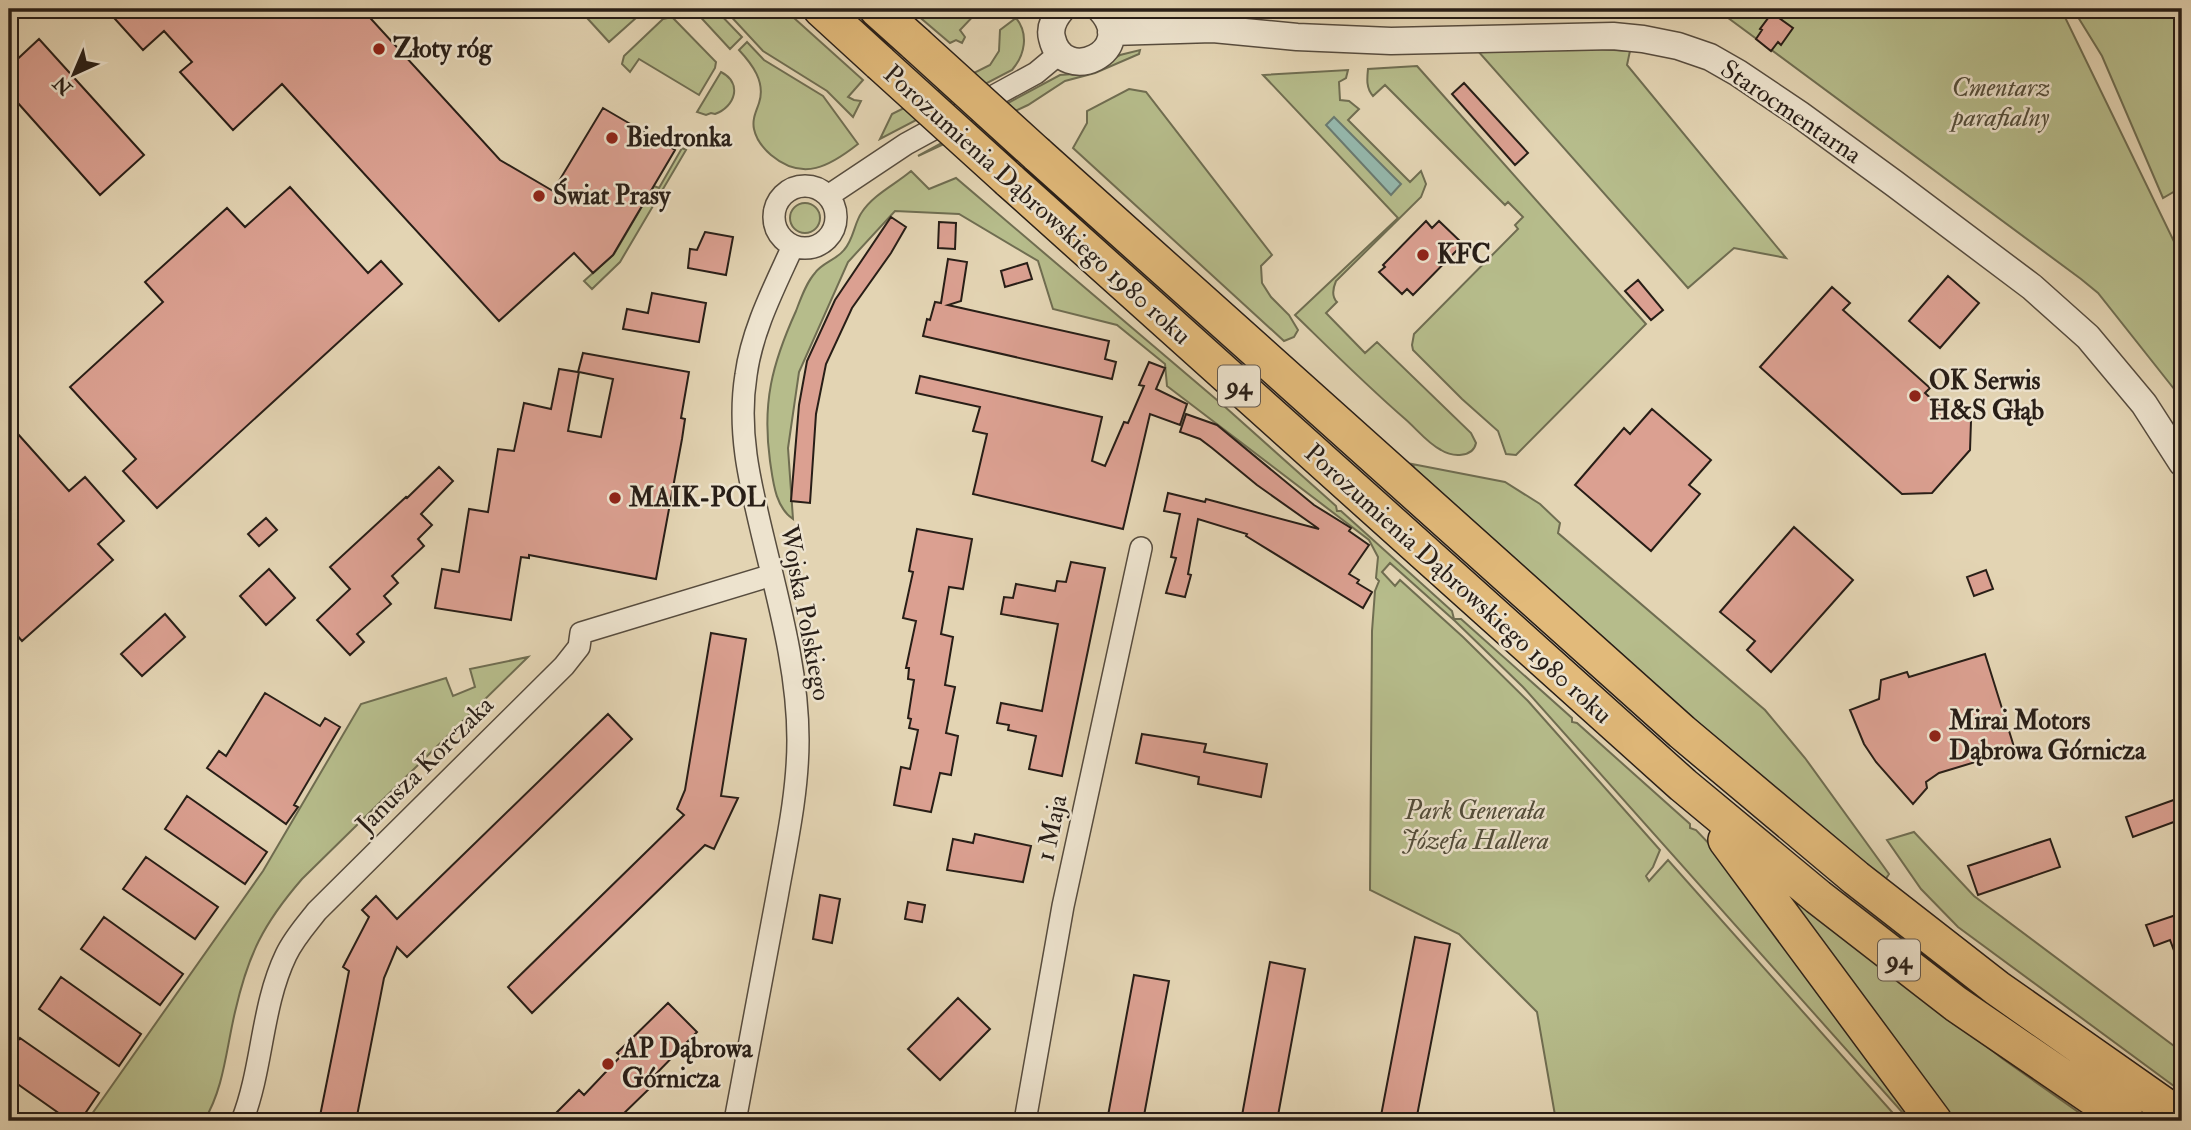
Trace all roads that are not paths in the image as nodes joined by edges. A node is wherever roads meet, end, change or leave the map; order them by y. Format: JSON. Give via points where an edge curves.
{"nodes":[{"id":1,"x":821,"y":9,"type":"edge"},
{"id":2,"x":877,"y":9,"type":"edge"},
{"id":3,"x":1053,"y":11,"type":"edge"},
{"id":4,"x":1106,"y":20,"type":"edge"},
{"id":5,"x":1060,"y":53,"type":"junction"},
{"id":6,"x":828,"y":196,"type":"junction"},
{"id":7,"x":793,"y":246,"type":"junction"},
{"id":8,"x":2182,"y":463,"type":"edge"},
{"id":9,"x":1140,"y":548,"type":"dead end"},
{"id":10,"x":772,"y":575,"type":"junction"},
{"id":11,"x":1683,"y":785,"type":"junction"},
{"id":12,"x":2182,"y":1118,"type":"edge"},
{"id":13,"x":242,"y":1121,"type":"edge"},
{"id":14,"x":735,"y":1121,"type":"edge"},
{"id":15,"x":1025,"y":1121,"type":"edge"},
{"id":16,"x":1934,"y":1121,"type":"edge"},
{"id":17,"x":2127,"y":1121,"type":"edge"}],
"edges":[{"from":1,"to":11,"type":"main road","name":"Porozumienia Dąbrowskiego 1980 roku","number":"94","bridge":true},
{"from":2,"to":12,"type":"main road","name":"Porozumienia Dąbrowskiego 1980 roku","number":"94","bridge":true,"via":[[1682,732],[1856,878],[1997,988]]},
{"from":3,"to":5,"type":"street","via":[[1052,40]]},
{"from":4,"to":5,"type":"street","via":[[1107,47],[1096,58],[1081,62]]},
{"from":4,"to":8,"type":"street","name":"Starocmentarna","via":[[1391,41],[1613,36],[1678,46],[1710,57],[1827,134],[2064,314],[2114,366]]},
{"from":5,"to":6,"type":"street","via":[[1036,73],[906,144]]},
{"from":6,"to":7,"type":"street","via":[[836,215],[831,235],[814,248]]},
{"from":6,"to":7,"type":"street","via":[[802,186],[778,202],[774,222],[784,241]]},
{"from":7,"to":10,"type":"street","name":"Wojska Polskiego","via":[[753,341],[743,409],[746,461]]},
{"from":9,"to":15,"type":"street","name":"1 Maja","via":[[1060,920]]},
{"from":10,"to":13,"type":"street","name":"Janusza Korczaka","via":[[581,633],[579,647],[564,666],[317,911],[293,942],[276,978],[255,1083]]},
{"from":10,"to":14,"type":"street","name":"Wojska Polskiego","via":[[794,681],[797,770]]},
{"from":11,"to":16,"type":"main road"},
{"from":11,"to":17,"type":"main road","name":"Porozumienia Dąbrowskiego 1980 roku","number":"94","via":[[1956,1004]]}]}
